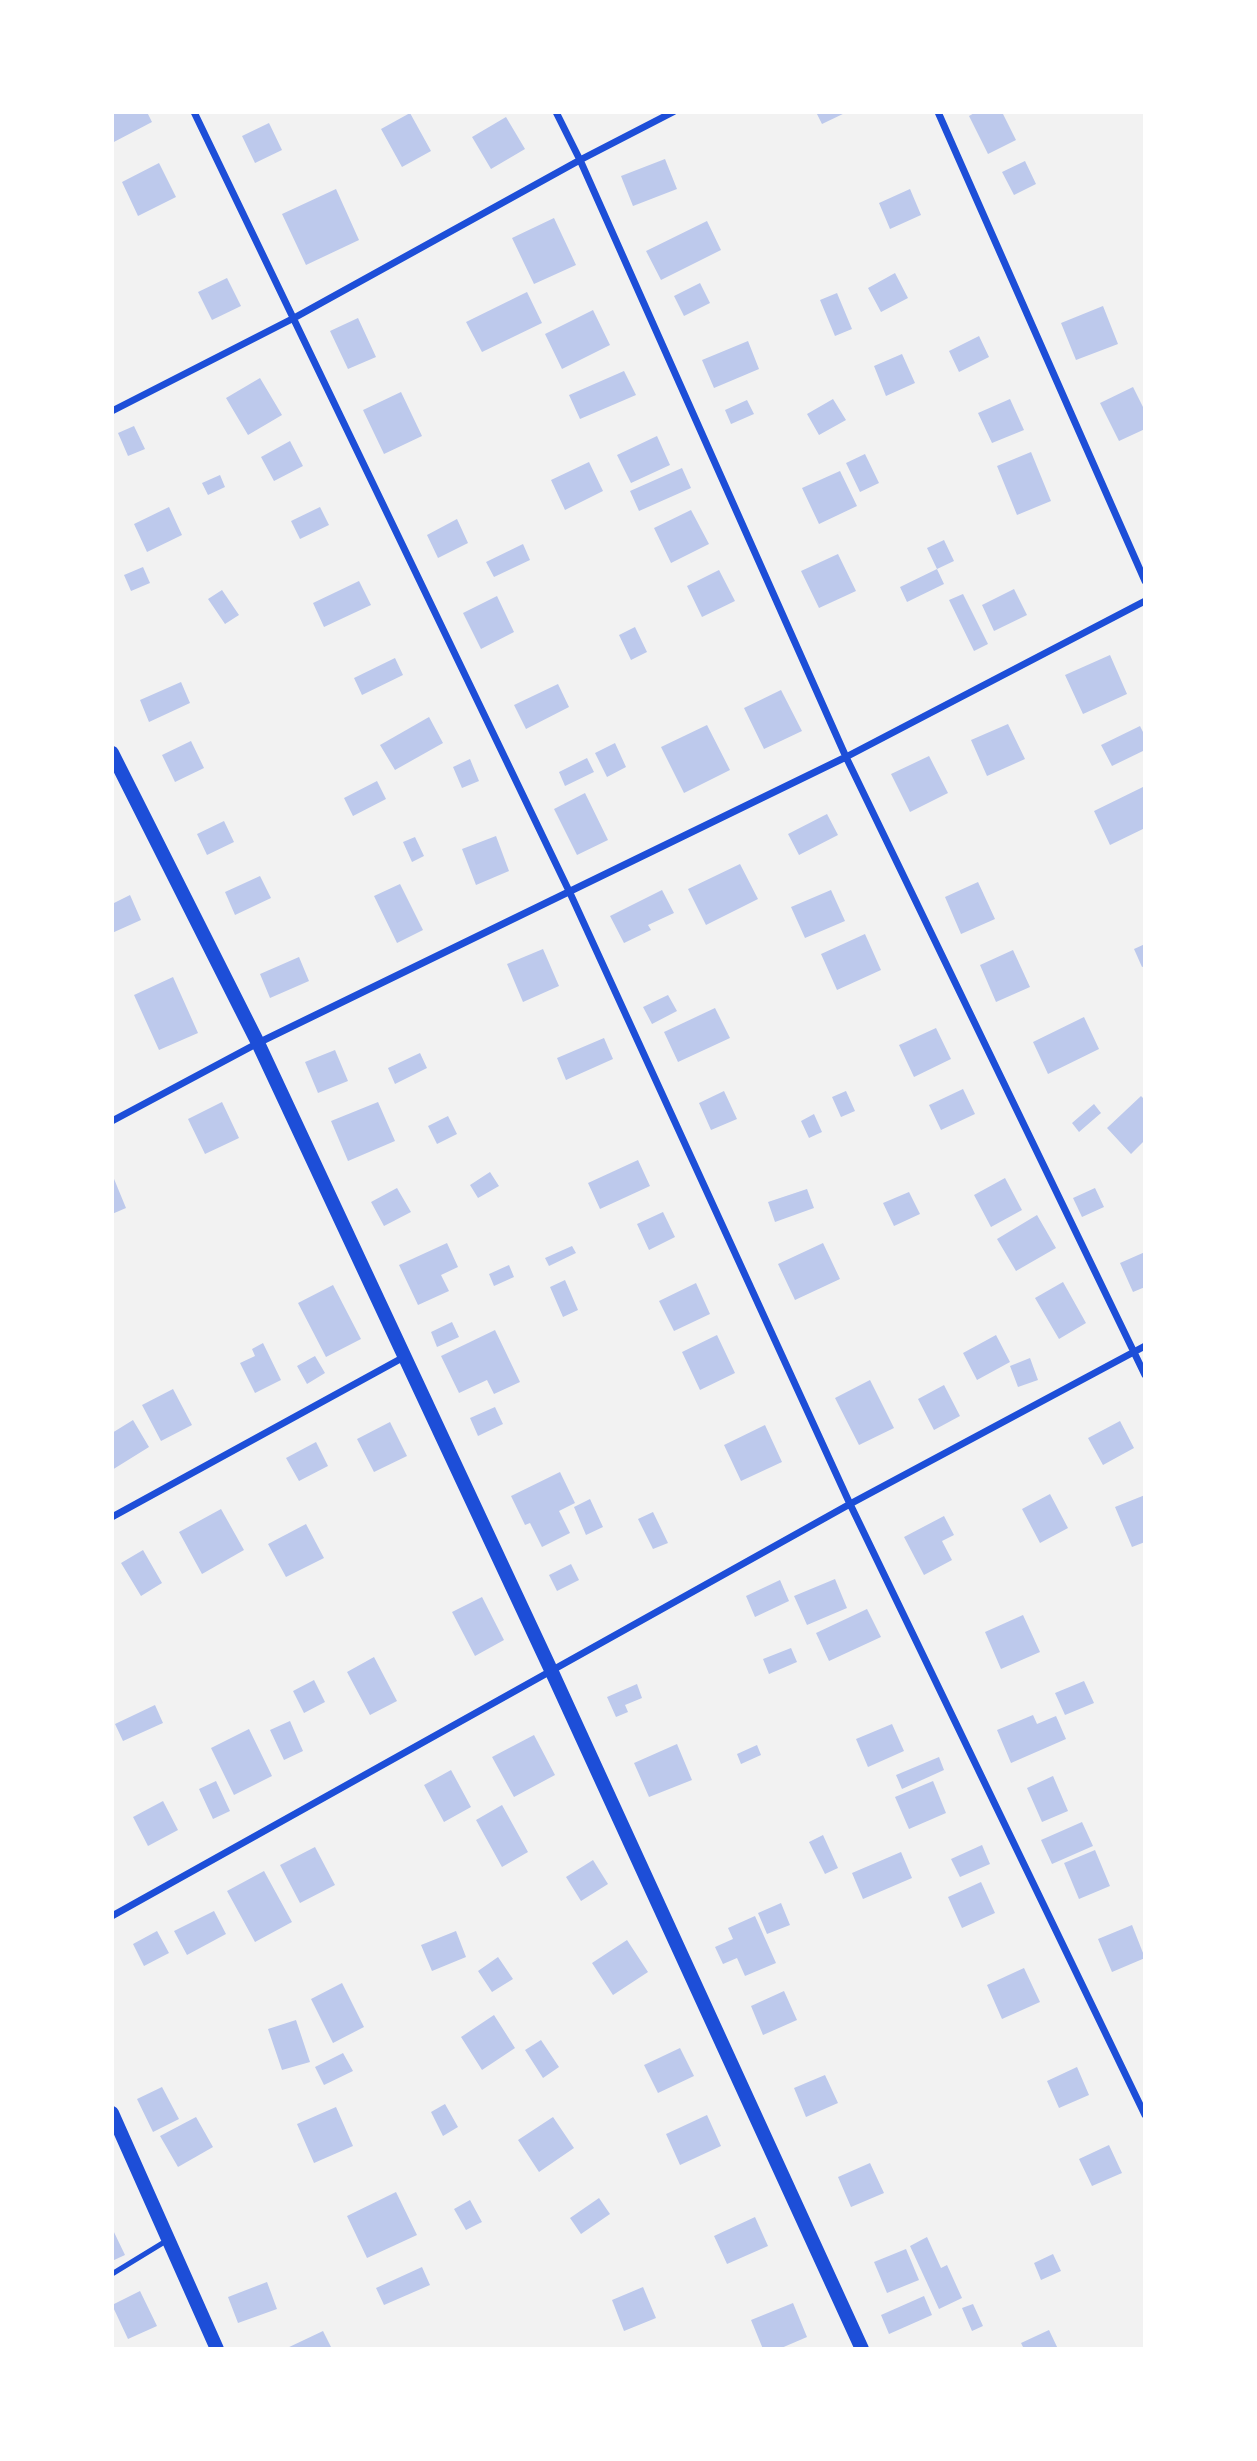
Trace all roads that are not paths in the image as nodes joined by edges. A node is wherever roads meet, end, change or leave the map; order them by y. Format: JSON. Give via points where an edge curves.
{"nodes":[{"id":1,"x":194,"y":112,"type":"edge"},
{"id":2,"x":556,"y":112,"type":"edge"},
{"id":3,"x":673,"y":112,"type":"edge"},
{"id":4,"x":938,"y":112,"type":"edge"},
{"id":5,"x":580,"y":160,"type":"junction"},
{"id":6,"x":293,"y":318,"type":"junction"},
{"id":7,"x":112,"y":411,"type":"edge"},
{"id":8,"x":1145,"y":581,"type":"edge"},
{"id":9,"x":1145,"y":601,"type":"edge"},
{"id":10,"x":112,"y":753,"type":"edge"},
{"id":11,"x":846,"y":757,"type":"junction"},
{"id":12,"x":116,"y":772,"type":"edge"},
{"id":13,"x":570,"y":893,"type":"junction"},
{"id":14,"x":258,"y":1043,"type":"junction"},
{"id":15,"x":112,"y":1121,"type":"edge"},
{"id":16,"x":1145,"y":1346,"type":"edge"},
{"id":17,"x":1134,"y":1352,"type":"junction"},
{"id":18,"x":404,"y":1357,"type":"junction"},
{"id":19,"x":1145,"y":1375,"type":"edge"},
{"id":20,"x":850,"y":1504,"type":"junction"},
{"id":21,"x":112,"y":1517,"type":"edge"},
{"id":22,"x":551,"y":1670,"type":"junction"},
{"id":23,"x":112,"y":1916,"type":"edge"},
{"id":24,"x":112,"y":2113,"type":"edge"},
{"id":25,"x":1145,"y":2115,"type":"edge"},
{"id":26,"x":169,"y":2240,"type":"junction"},
{"id":27,"x":112,"y":2274,"type":"edge"},
{"id":28,"x":216,"y":2349,"type":"edge"},
{"id":29,"x":862,"y":2349,"type":"edge"}],
"edges":[{"from":1,"to":6,"type":"street"},
{"from":2,"to":5,"type":"street"},
{"from":3,"to":5,"type":"street"},
{"from":4,"to":8,"type":"street"},
{"from":5,"to":6,"type":"street"},
{"from":5,"to":11,"type":"street"},
{"from":6,"to":7,"type":"street"},
{"from":6,"to":13,"type":"street"},
{"from":9,"to":11,"type":"street"},
{"from":10,"to":12,"type":"main road"},
{"from":11,"to":13,"type":"street"},
{"from":11,"to":17,"type":"street"},
{"from":12,"to":14,"type":"main road"},
{"from":13,"to":14,"type":"street"},
{"from":13,"to":20,"type":"street"},
{"from":14,"to":15,"type":"street"},
{"from":14,"to":18,"type":"main road"},
{"from":16,"to":17,"type":"street"},
{"from":17,"to":19,"type":"street"},
{"from":17,"to":20,"type":"street"},
{"from":18,"to":21,"type":"street"},
{"from":18,"to":22,"type":"main road"},
{"from":20,"to":22,"type":"street"},
{"from":20,"to":25,"type":"street"},
{"from":22,"to":23,"type":"street"},
{"from":22,"to":29,"type":"main road"},
{"from":24,"to":26,"type":"main road"},
{"from":26,"to":27,"type":"lane"},
{"from":26,"to":28,"type":"main road"}]}
